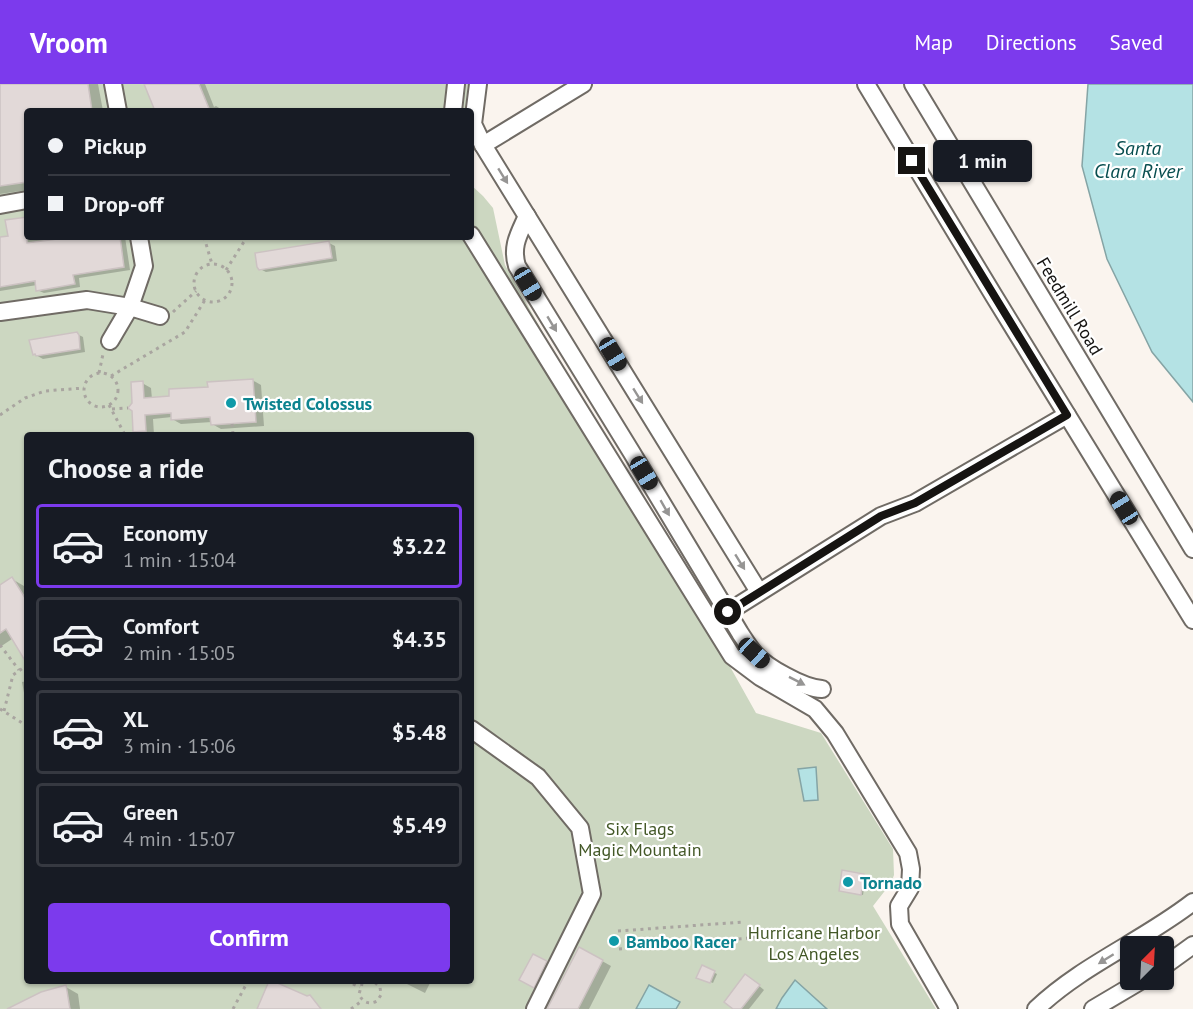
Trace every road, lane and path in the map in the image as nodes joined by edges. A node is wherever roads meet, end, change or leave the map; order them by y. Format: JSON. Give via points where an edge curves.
{"nodes":[{"id":1,"x":113,"y":84,"type":"edge"},
{"id":2,"x":456,"y":84,"type":"edge"},
{"id":3,"x":478,"y":84,"type":"edge"},
{"id":4,"x":583,"y":84,"type":"edge"},
{"id":5,"x":866,"y":84,"type":"edge"},
{"id":6,"x":913,"y":84,"type":"edge"},
{"id":7,"x":117,"y":108,"type":"edge"},
{"id":8,"x":453,"y":108,"type":"edge"},
{"id":9,"x":474,"y":111,"type":"edge"},
{"id":10,"x":474,"y":128,"type":"edge"},
{"id":11,"x":483,"y":145,"type":"junction"},
{"id":12,"x":24,"y":201,"type":"edge"},
{"id":13,"x":0,"y":205,"type":"edge"},
{"id":14,"x":527,"y":216,"type":"junction"},
{"id":15,"x":140,"y":240,"type":"edge"},
{"id":16,"x":205,"y":240,"type":"edge"},
{"id":17,"x":245,"y":240,"type":"edge"},
{"id":18,"x":474,"y":240,"type":"edge"},
{"id":19,"x":212,"y":264,"type":"junction"},
{"id":20,"x":226,"y":270,"type":"junction"},
{"id":21,"x":196,"y":291,"type":"junction"},
{"id":22,"x":205,"y":300,"type":"junction"},
{"id":23,"x":130,"y":308,"type":"junction"},
{"id":24,"x":0,"y":312,"type":"edge"},
{"id":25,"x":160,"y":316,"type":"joint"},
{"id":26,"x":110,"y":341,"type":"dead end"},
{"id":27,"x":111,"y":376,"type":"junction"},
{"id":28,"x":84,"y":388,"type":"junction"},
{"id":29,"x":111,"y":407,"type":"junction"},
{"id":30,"x":128,"y":408,"type":"dead end"},
{"id":31,"x":1067,"y":415,"type":"junction"},
{"id":32,"x":0,"y":416,"type":"edge"},
{"id":33,"x":232,"y":424,"type":"dead end"},
{"id":34,"x":124,"y":432,"type":"edge"},
{"id":35,"x":232,"y":432,"type":"edge"},
{"id":36,"x":1193,"y":549,"type":"edge"},
{"id":37,"x":759,"y":592,"type":"junction"},
{"id":38,"x":728,"y":612,"type":"junction"},
{"id":39,"x":1193,"y":620,"type":"edge"},
{"id":40,"x":0,"y":645,"type":"edge"},
{"id":41,"x":24,"y":667,"type":"edge"},
{"id":42,"x":20,"y":670,"type":"junction"},
{"id":43,"x":822,"y":689,"type":"dead end"},
{"id":44,"x":2,"y":710,"type":"edge"},
{"id":45,"x":24,"y":724,"type":"edge"},
{"id":46,"x":474,"y":731,"type":"edge"},
{"id":47,"x":1193,"y":902,"type":"edge"},
{"id":48,"x":743,"y":922,"type":"dead end"},
{"id":49,"x":618,"y":931,"type":"dead end"},
{"id":50,"x":820,"y":932,"type":"dead end"},
{"id":51,"x":1193,"y":945,"type":"edge"},
{"id":52,"x":619,"y":949,"type":"dead end"},
{"id":53,"x":1174,"y":959,"type":"edge"},
{"id":54,"x":246,"y":984,"type":"edge"},
{"id":55,"x":353,"y":984,"type":"edge"},
{"id":56,"x":363,"y":984,"type":"edge"},
{"id":57,"x":380,"y":984,"type":"edge"},
{"id":58,"x":360,"y":987,"type":"junction"},
{"id":59,"x":1125,"y":990,"type":"edge"},
{"id":60,"x":363,"y":1000,"type":"junction"},
{"id":61,"x":353,"y":1008,"type":"edge"},
{"id":62,"x":233,"y":1009,"type":"edge"},
{"id":63,"x":535,"y":1009,"type":"edge"},
{"id":64,"x":949,"y":1009,"type":"edge"},
{"id":65,"x":1036,"y":1009,"type":"edge"},
{"id":66,"x":1093,"y":1009,"type":"edge"}],
"edges":[{"from":1,"to":7,"type":"street"},
{"from":2,"to":8,"type":"street"},
{"from":3,"to":9,"type":"street"},
{"from":4,"to":11,"type":"street"},
{"from":5,"to":31,"type":"street"},
{"from":6,"to":36,"type":"street","name":"Feedmill Road"},
{"from":10,"to":11,"type":"street"},
{"from":11,"to":14,"type":"street","one_way":true},
{"from":12,"to":13,"type":"street"},
{"from":14,"to":37,"type":"street","one_way":true},
{"from":14,"to":38,"type":"street","one_way":true,"via":[[516,241],[517,266]]},
{"from":15,"to":23,"type":"street","via":[[144,266]]},
{"from":16,"to":19,"type":"path"},
{"from":17,"to":20,"type":"path"},
{"from":18,"to":64,"type":"street","via":[[732,656],[816,709],[835,733],[908,854],[912,868],[910,888],[899,906],[900,924]]},
{"from":19,"to":20,"type":"path"},
{"from":19,"to":21,"type":"path","via":[[196,274]]},
{"from":20,"to":22,"type":"path","via":[[232,284],[227,295],[217,301]]},
{"from":21,"to":22,"type":"path"},
{"from":21,"to":25,"type":"path","via":[[173,313]]},
{"from":22,"to":27,"type":"path","via":[[184,332]]},
{"from":23,"to":24,"type":"street","via":[[87,300]]},
{"from":23,"to":25,"type":"street"},
{"from":23,"to":26,"type":"street"},
{"from":27,"to":28,"type":"path","via":[[94,375]]},
{"from":27,"to":29,"type":"path","via":[[118,392]]},
{"from":28,"to":29,"type":"path","via":[[90,403]]},
{"from":28,"to":32,"type":"path","via":[[45,391],[25,398]]},
{"from":29,"to":30,"type":"path"},
{"from":29,"to":34,"type":"path"},
{"from":31,"to":37,"type":"street","via":[[915,503],[881,516]]},
{"from":31,"to":39,"type":"street"},
{"from":33,"to":35,"type":"path"},
{"from":37,"to":38,"type":"street"},
{"from":38,"to":43,"type":"street","one_way":true,"via":[[754,653],[765,663],[797,681]]},
{"from":40,"to":42,"type":"path"},
{"from":41,"to":42,"type":"path"},
{"from":42,"to":44,"type":"path","via":[[13,675]]},
{"from":44,"to":45,"type":"path"},
{"from":46,"to":63,"type":"street","via":[[538,777],[580,828],[592,894]]},
{"from":47,"to":65,"type":"street","one_way":true,"via":[[1054,992]]},
{"from":48,"to":49,"type":"path"},
{"from":50,"to":52,"type":"path"},
{"from":51,"to":53,"type":"street"},
{"from":54,"to":62,"type":"path"},
{"from":55,"to":58,"type":"path"},
{"from":56,"to":58,"type":"path"},
{"from":57,"to":60,"type":"path","via":[[379,998],[373,1002]]},
{"from":58,"to":60,"type":"path"},
{"from":59,"to":66,"type":"street"},
{"from":60,"to":61,"type":"path"}]}
